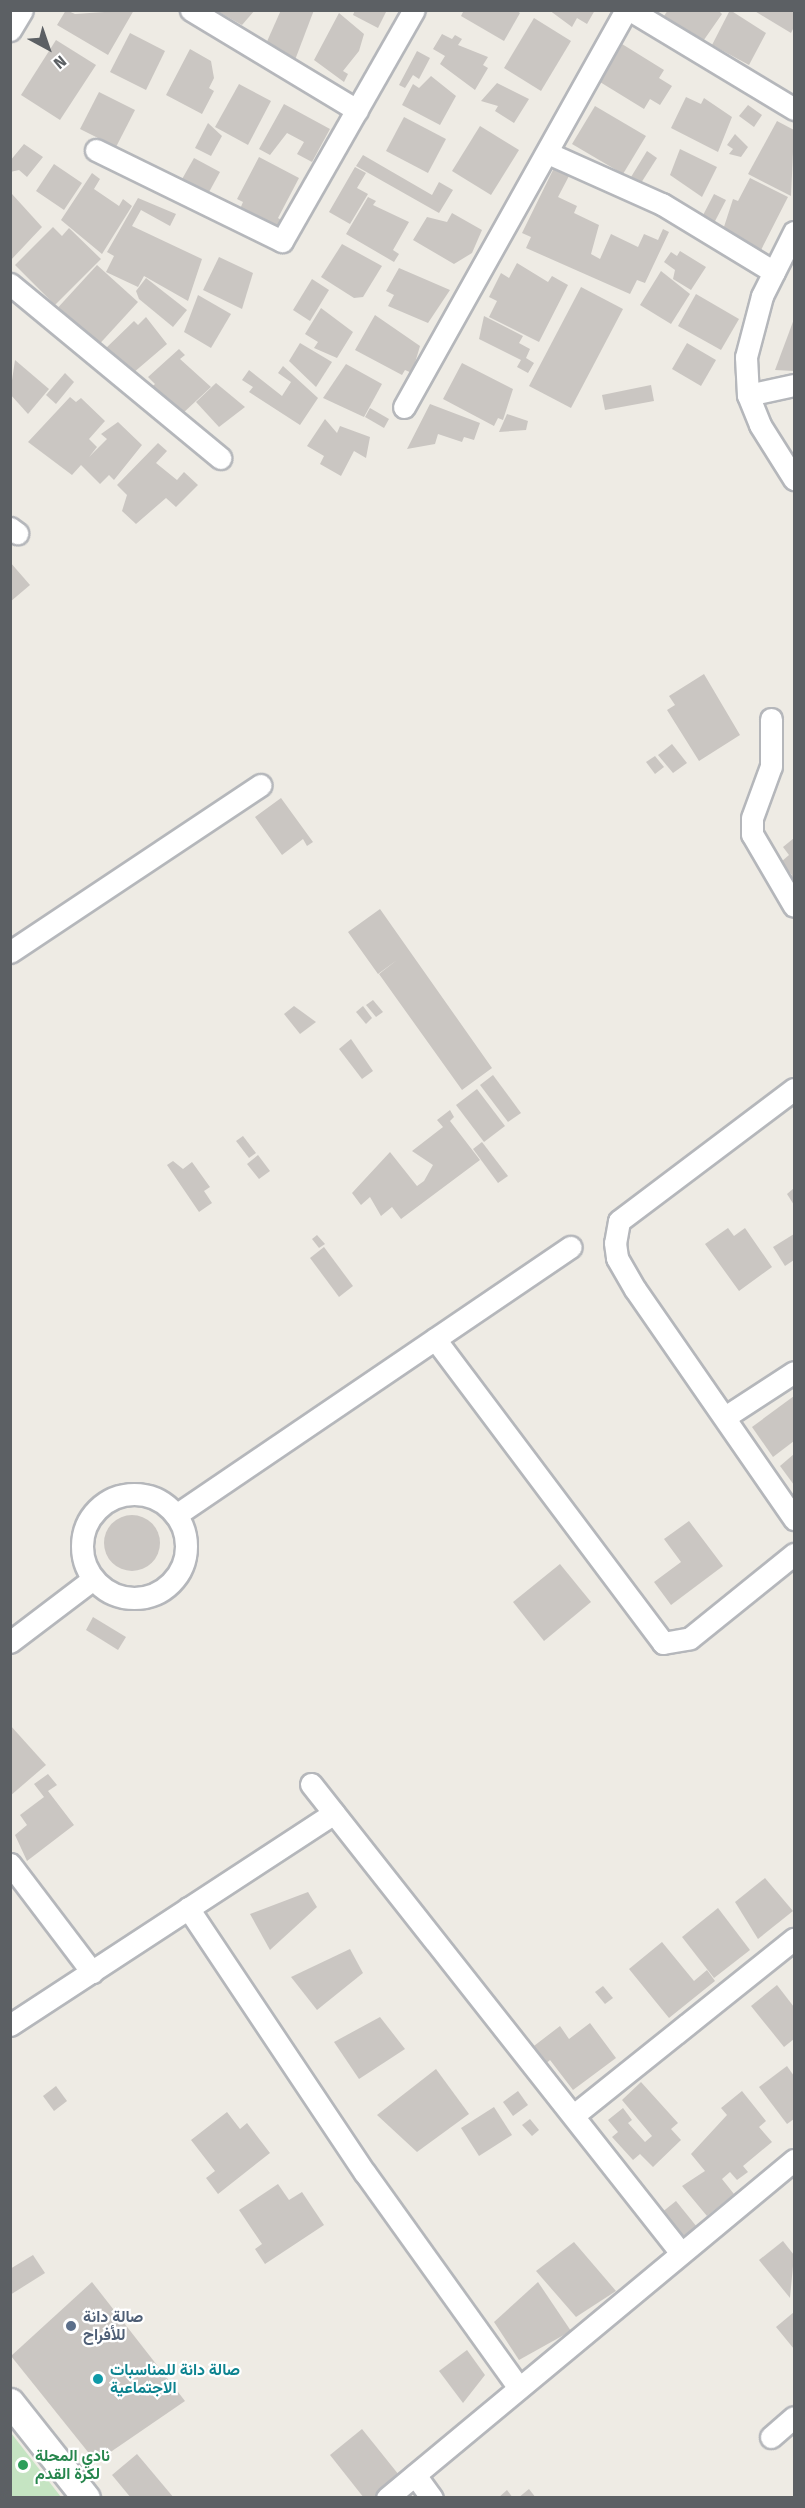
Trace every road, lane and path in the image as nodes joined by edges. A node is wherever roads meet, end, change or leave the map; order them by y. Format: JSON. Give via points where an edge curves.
{"nodes":[{"id":1,"x":22,"y":10,"type":"edge"},
{"id":2,"x":191,"y":10,"type":"edge"},
{"id":3,"x":414,"y":10,"type":"edge"},
{"id":4,"x":628,"y":10,"type":"edge"},
{"id":5,"x":10,"y":30,"type":"edge"},
{"id":6,"x":795,"y":109,"type":"edge"},
{"id":7,"x":357,"y":110,"type":"junction"},
{"id":8,"x":96,"y":150,"type":"dead end"},
{"id":9,"x":550,"y":154,"type":"junction"},
{"id":10,"x":795,"y":232,"type":"edge"},
{"id":11,"x":774,"y":272,"type":"junction"},
{"id":12,"x":10,"y":284,"type":"edge"},
{"id":13,"x":795,"y":385,"type":"edge"},
{"id":14,"x":748,"y":395,"type":"junction"},
{"id":15,"x":404,"y":407,"type":"dead end"},
{"id":16,"x":220,"y":458,"type":"dead end"},
{"id":17,"x":795,"y":479,"type":"edge"},
{"id":18,"x":771,"y":718,"type":"dead end"},
{"id":19,"x":260,"y":785,"type":"dead end"},
{"id":20,"x":795,"y":906,"type":"edge"},
{"id":21,"x":10,"y":952,"type":"edge"},
{"id":22,"x":795,"y":1089,"type":"edge"},
{"id":23,"x":571,"y":1246,"type":"dead end"},
{"id":24,"x":435,"y":1340,"type":"junction"},
{"id":25,"x":795,"y":1372,"type":"edge"},
{"id":26,"x":725,"y":1417,"type":"junction"},
{"id":27,"x":176,"y":1515,"type":"junction"},
{"id":28,"x":795,"y":1519,"type":"edge"},
{"id":29,"x":795,"y":1554,"type":"edge"},
{"id":30,"x":93,"y":1579,"type":"junction"},
{"id":31,"x":10,"y":1642,"type":"edge"},
{"id":32,"x":311,"y":1784,"type":"dead end"},
{"id":33,"x":334,"y":1813,"type":"junction"},
{"id":34,"x":10,"y":1864,"type":"edge"},
{"id":35,"x":188,"y":1908,"type":"junction"},
{"id":36,"x":795,"y":1939,"type":"edge"},
{"id":37,"x":92,"y":1971,"type":"junction"},
{"id":38,"x":10,"y":2025,"type":"edge"},
{"id":39,"x":574,"y":2115,"type":"junction"},
{"id":40,"x":795,"y":2160,"type":"edge"},
{"id":41,"x":681,"y":2253,"type":"junction"},
{"id":42,"x":519,"y":2388,"type":"junction"},
{"id":43,"x":10,"y":2402,"type":"edge"},
{"id":44,"x":795,"y":2417,"type":"edge"},
{"id":45,"x":771,"y":2438,"type":"dead end"},
{"id":46,"x":415,"y":2475,"type":"junction"},
{"id":47,"x":86,"y":2498,"type":"edge"},
{"id":48,"x":387,"y":2498,"type":"edge"},
{"id":49,"x":432,"y":2498,"type":"edge"}],
"edges":[{"from":1,"to":5,"type":"street"},
{"from":2,"to":7,"type":"street"},
{"from":3,"to":7,"type":"street"},
{"from":4,"to":6,"type":"street"},
{"from":4,"to":9,"type":"street"},
{"from":7,"to":8,"type":"street","via":[[282,241]]},
{"from":9,"to":11,"type":"street","via":[[662,204]]},
{"from":9,"to":15,"type":"street"},
{"from":10,"to":11,"type":"street"},
{"from":11,"to":14,"type":"street","via":[[762,296],[746,357]]},
{"from":12,"to":16,"type":"street"},
{"from":13,"to":14,"type":"street"},
{"from":14,"to":17,"type":"street","via":[[760,425]]},
{"from":18,"to":20,"type":"street","via":[[771,766],[752,818],[752,834]]},
{"from":19,"to":21,"type":"street"},
{"from":22,"to":26,"type":"street","via":[[619,1221],[617,1258]]},
{"from":23,"to":24,"type":"street"},
{"from":24,"to":27,"type":"street"},
{"from":24,"to":29,"type":"street","via":[[663,1643],[690,1638]]},
{"from":25,"to":26,"type":"street"},
{"from":26,"to":28,"type":"street"},
{"from":27,"to":30,"type":"street","via":[[184,1529],[184,1561],[166,1587],[128,1597]]},
{"from":27,"to":30,"type":"street","via":[[150,1496],[117,1496],[102,1504],[90,1517],[82,1540],[85,1565]]},
{"from":30,"to":31,"type":"street"},
{"from":32,"to":33,"type":"street"},
{"from":33,"to":35,"type":"street"},
{"from":33,"to":39,"type":"street"},
{"from":34,"to":37,"type":"street"},
{"from":35,"to":37,"type":"street"},
{"from":35,"to":42,"type":"street","via":[[365,2173]]},
{"from":36,"to":39,"type":"street"},
{"from":37,"to":38,"type":"street"},
{"from":39,"to":41,"type":"street"},
{"from":40,"to":41,"type":"street"},
{"from":41,"to":42,"type":"street"},
{"from":42,"to":46,"type":"street"},
{"from":43,"to":47,"type":"street"},
{"from":44,"to":45,"type":"street"},
{"from":46,"to":48,"type":"street"},
{"from":46,"to":49,"type":"street"}]}
